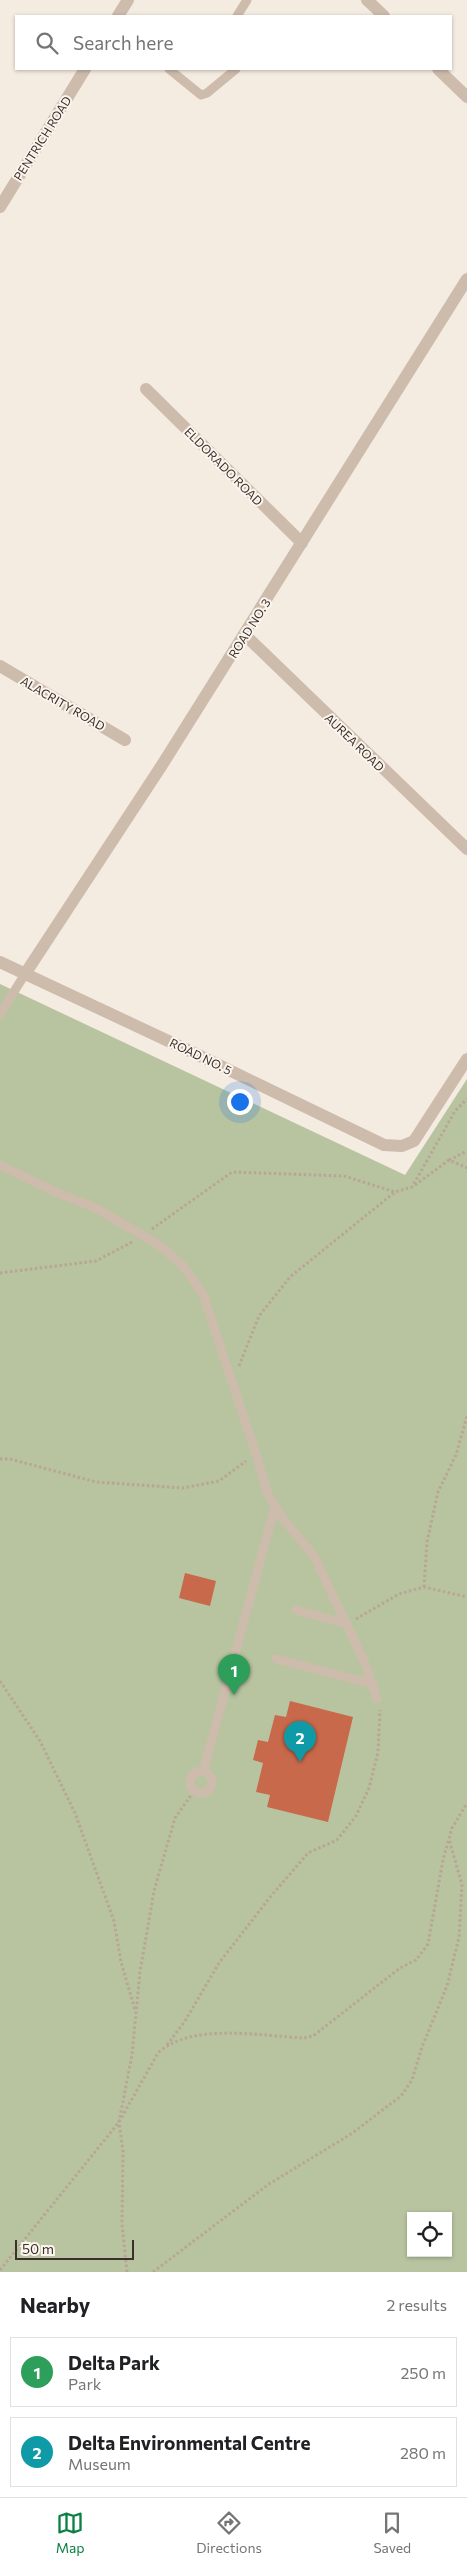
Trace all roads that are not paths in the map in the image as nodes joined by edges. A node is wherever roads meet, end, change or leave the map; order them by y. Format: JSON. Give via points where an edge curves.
{"nodes":[{"id":1,"x":128,"y":0,"type":"edge"},
{"id":2,"x":247,"y":0,"type":"edge"},
{"id":3,"x":367,"y":0,"type":"edge"},
{"id":4,"x":119,"y":15,"type":"edge"},
{"id":5,"x":239,"y":15,"type":"edge"},
{"id":6,"x":383,"y":15,"type":"edge"},
{"id":7,"x":84,"y":70,"type":"edge"},
{"id":8,"x":170,"y":70,"type":"edge"},
{"id":9,"x":235,"y":70,"type":"edge"},
{"id":10,"x":439,"y":70,"type":"edge"},
{"id":11,"x":467,"y":97,"type":"edge"},
{"id":12,"x":0,"y":206,"type":"edge"},
{"id":13,"x":467,"y":279,"type":"edge"},
{"id":14,"x":146,"y":389,"type":"dead end"},
{"id":15,"x":302,"y":543,"type":"junction"},
{"id":16,"x":245,"y":635,"type":"junction"},
{"id":17,"x":0,"y":666,"type":"edge"},
{"id":18,"x":125,"y":740,"type":"dead end"},
{"id":19,"x":467,"y":849,"type":"edge"},
{"id":20,"x":0,"y":962,"type":"edge"},
{"id":21,"x":25,"y":974,"type":"junction"},
{"id":22,"x":0,"y":1014,"type":"edge"},
{"id":23,"x":467,"y":1059,"type":"edge"},
{"id":24,"x":0,"y":1165,"type":"edge"},
{"id":25,"x":275,"y":1506,"type":"junction"},
{"id":26,"x":296,"y":1610,"type":"dead end"},
{"id":27,"x":347,"y":1624,"type":"junction"},
{"id":28,"x":276,"y":1659,"type":"dead end"},
{"id":29,"x":373,"y":1684,"type":"junction"},
{"id":30,"x":377,"y":1699,"type":"road end"},
{"id":31,"x":203,"y":1772,"type":"junction"}],
"edges":[{"from":1,"to":4,"type":"street"},
{"from":2,"to":5,"type":"lane"},
{"from":3,"to":6,"type":"street"},
{"from":7,"to":12,"type":"street","name":"PENTRICH ROAD"},
{"from":8,"to":9,"type":"lane","via":[[200,95]]},
{"from":10,"to":11,"type":"street"},
{"from":13,"to":15,"type":"street","name":"ROAD NO. 3"},
{"from":14,"to":15,"type":"street","name":"ELDORADO ROAD"},
{"from":15,"to":16,"type":"street","name":"ROAD NO. 3"},
{"from":16,"to":19,"type":"street","name":"AUREA ROAD"},
{"from":16,"to":21,"type":"street","name":"ROAD NO. 3"},
{"from":17,"to":18,"type":"street","name":"ALACRITY ROAD"},
{"from":20,"to":21,"type":"street","name":"ROAD NO. 5"},
{"from":21,"to":22,"type":"lane"},
{"from":21,"to":23,"type":"street","name":"ROAD NO. 5","via":[[378,1143],[402,1146],[419,1135]]},
{"from":24,"to":25,"type":"lane","via":[[94,1207],[159,1245],[183,1266],[203,1294],[268,1495]]},
{"from":25,"to":27,"type":"lane","via":[[314,1556]]},
{"from":25,"to":31,"type":"lane"},
{"from":26,"to":27,"type":"lane"},
{"from":27,"to":29,"type":"lane"},
{"from":28,"to":29,"type":"lane"},
{"from":29,"to":30,"type":"lane"},
{"from":31,"to":31,"type":"lane","via":[[211,1778],[210,1788],[201,1793],[190,1785],[196,1772]]}]}
